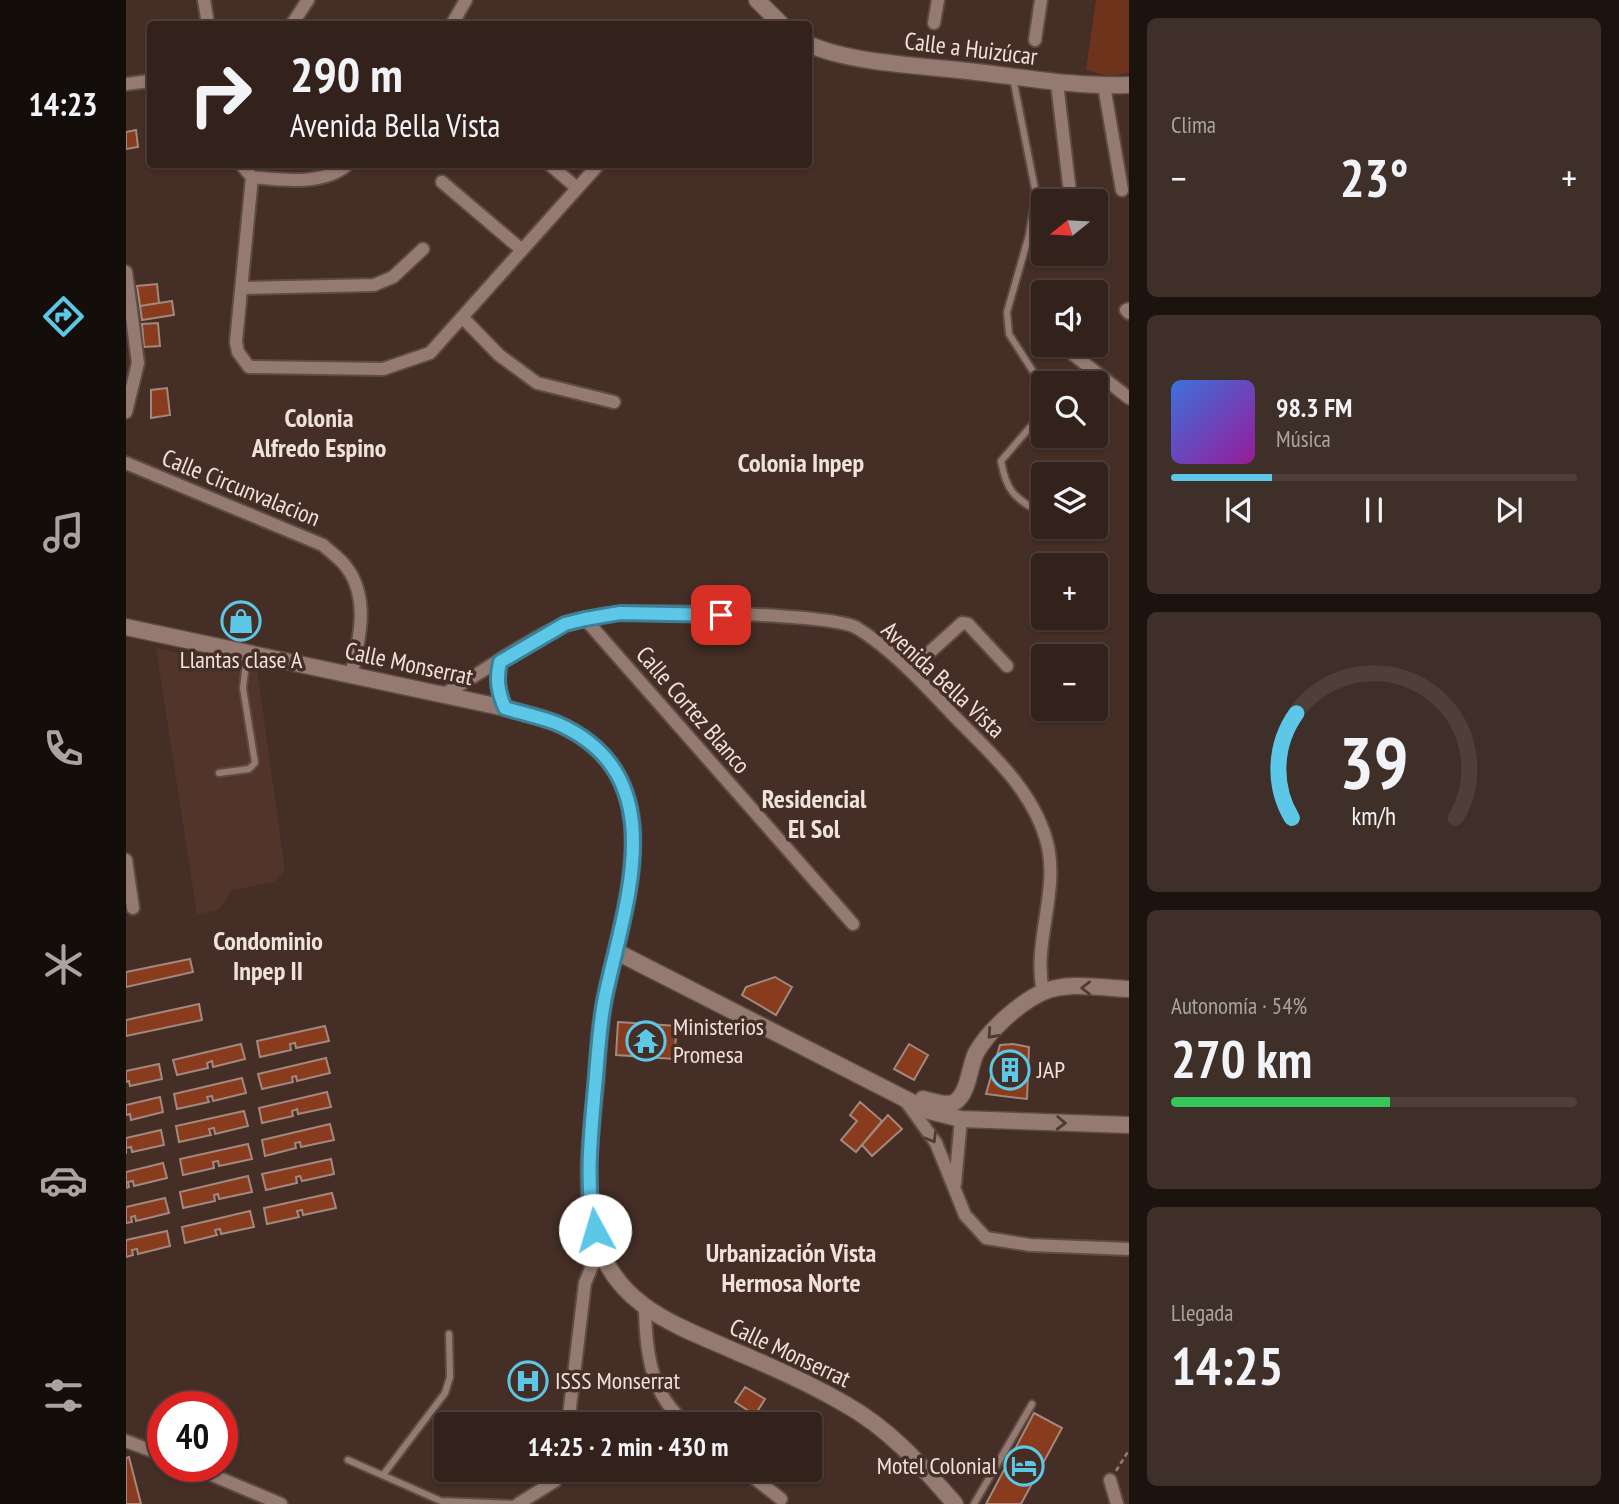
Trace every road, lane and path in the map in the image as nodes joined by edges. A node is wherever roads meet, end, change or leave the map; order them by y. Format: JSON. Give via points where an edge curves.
{"nodes":[{"id":1,"x":204,"y":0,"type":"edge"},
{"id":2,"x":308,"y":0,"type":"edge"},
{"id":3,"x":466,"y":0,"type":"edge"},
{"id":4,"x":757,"y":0,"type":"edge"},
{"id":5,"x":938,"y":0,"type":"edge"},
{"id":6,"x":1041,"y":0,"type":"edge"},
{"id":7,"x":208,"y":21,"type":"edge"},
{"id":8,"x":294,"y":21,"type":"edge"},
{"id":9,"x":454,"y":21,"type":"edge"},
{"id":10,"x":778,"y":21,"type":"edge"},
{"id":11,"x":934,"y":23,"type":"dead end"},
{"id":12,"x":1035,"y":40,"type":"dead end"},
{"id":13,"x":812,"y":45,"type":"edge"},
{"id":14,"x":1013,"y":76,"type":"junction"},
{"id":15,"x":147,"y":81,"type":"edge"},
{"id":16,"x":1057,"y":83,"type":"junction"},
{"id":17,"x":126,"y":84,"type":"edge"},
{"id":18,"x":1129,"y":85,"type":"edge"},
{"id":19,"x":1104,"y":86,"type":"junction"},
{"id":20,"x":244,"y":168,"type":"edge"},
{"id":21,"x":338,"y":168,"type":"edge"},
{"id":22,"x":554,"y":168,"type":"edge"},
{"id":23,"x":595,"y":168,"type":"edge"},
{"id":24,"x":252,"y":177,"type":"junction"},
{"id":25,"x":442,"y":182,"type":"dead end"},
{"id":26,"x":577,"y":188,"type":"junction"},
{"id":27,"x":1070,"y":189,"type":"edge"},
{"id":28,"x":1122,"y":190,"type":"dead end"},
{"id":29,"x":423,"y":249,"type":"dead end"},
{"id":30,"x":522,"y":250,"type":"junction"},
{"id":31,"x":126,"y":272,"type":"edge"},
{"id":32,"x":242,"y":288,"type":"junction"},
{"id":33,"x":462,"y":317,"type":"junction"},
{"id":34,"x":1076,"y":357,"type":"edge"},
{"id":35,"x":1033,"y":371,"type":"edge"},
{"id":36,"x":1129,"y":398,"type":"edge"},
{"id":37,"x":614,"y":402,"type":"dead end"},
{"id":38,"x":126,"y":412,"type":"edge"},
{"id":39,"x":1031,"y":426,"type":"edge"},
{"id":40,"x":126,"y":463,"type":"edge"},
{"id":41,"x":1031,"y":507,"type":"edge"},
{"id":42,"x":585,"y":619,"type":"junction"},
{"id":43,"x":126,"y":627,"type":"edge"},
{"id":44,"x":247,"y":653,"type":"junction"},
{"id":45,"x":500,"y":662,"type":"junction"},
{"id":46,"x":1007,"y":666,"type":"dead end"},
{"id":47,"x":910,"y":670,"type":"junction"},
{"id":48,"x":351,"y":676,"type":"junction"},
{"id":49,"x":444,"y":694,"type":"junction"},
{"id":50,"x":505,"y":708,"type":"junction"},
{"id":51,"x":219,"y":773,"type":"dead end"},
{"id":52,"x":126,"y":860,"type":"edge"},
{"id":53,"x":133,"y":908,"type":"dead end"},
{"id":54,"x":853,"y":924,"type":"dead end"},
{"id":55,"x":617,"y":953,"type":"junction"},
{"id":56,"x":1129,"y":989,"type":"edge"},
{"id":57,"x":1044,"y":991,"type":"junction"},
{"id":58,"x":962,"y":1094,"type":"junction"},
{"id":59,"x":900,"y":1095,"type":"junction"},
{"id":60,"x":961,"y":1119,"type":"junction"},
{"id":61,"x":1015,"y":1121,"type":"junction"},
{"id":62,"x":1129,"y":1125,"type":"edge"},
{"id":63,"x":954,"y":1188,"type":"junction"},
{"id":64,"x":1129,"y":1249,"type":"edge"},
{"id":65,"x":602,"y":1255,"type":"junction"},
{"id":66,"x":645,"y":1310,"type":"junction"},
{"id":67,"x":449,"y":1334,"type":"dead end"},
{"id":68,"x":1032,"y":1404,"type":"dead end"},
{"id":69,"x":569,"y":1412,"type":"edge"},
{"id":70,"x":673,"y":1412,"type":"edge"},
{"id":71,"x":126,"y":1441,"type":"edge"},
{"id":72,"x":147,"y":1449,"type":"edge"},
{"id":73,"x":1129,"y":1450,"type":"edge"},
{"id":74,"x":348,"y":1460,"type":"dead end"},
{"id":75,"x":383,"y":1475,"type":"junction"},
{"id":76,"x":1110,"y":1479,"type":"joint"},
{"id":77,"x":229,"y":1482,"type":"edge"},
{"id":78,"x":553,"y":1482,"type":"edge"},
{"id":79,"x":759,"y":1482,"type":"edge"},
{"id":80,"x":781,"y":1499,"type":"dead end"},
{"id":81,"x":1129,"y":1502,"type":"edge"},
{"id":82,"x":281,"y":1504,"type":"edge"},
{"id":83,"x":518,"y":1504,"type":"edge"},
{"id":84,"x":955,"y":1504,"type":"edge"},
{"id":85,"x":974,"y":1504,"type":"edge"},
{"id":86,"x":1117,"y":1504,"type":"edge"},
{"id":87,"x":1122,"y":1504,"type":"edge"}],
"edges":[{"from":1,"to":7,"type":"street"},
{"from":2,"to":8,"type":"street"},
{"from":3,"to":9,"type":"street"},
{"from":4,"to":10,"type":"street"},
{"from":5,"to":11,"type":"street"},
{"from":6,"to":12,"type":"street"},
{"from":13,"to":14,"type":"street","name":"Calle a Huizúcar","via":[[906,65]]},
{"from":14,"to":16,"type":"street","name":"Calle a Huizúcar"},
{"from":14,"to":35,"type":"lane","via":[[1036,194],[1007,312],[1010,334]]},
{"from":15,"to":17,"type":"street"},
{"from":16,"to":19,"type":"street","name":"Calle a Huizúcar"},
{"from":16,"to":27,"type":"street"},
{"from":18,"to":19,"type":"street","name":"Calle a Huizúcar"},
{"from":19,"to":28,"type":"street"},
{"from":20,"to":24,"type":"street"},
{"from":21,"to":24,"type":"street","via":[[292,181]]},
{"from":22,"to":26,"type":"street"},
{"from":23,"to":26,"type":"street"},
{"from":24,"to":32,"type":"street"},
{"from":25,"to":30,"type":"street"},
{"from":26,"to":30,"type":"street"},
{"from":29,"to":32,"type":"street","via":[[393,277],[374,285]]},
{"from":30,"to":33,"type":"street"},
{"from":31,"to":38,"type":"street","via":[[138,363]]},
{"from":32,"to":33,"type":"street","via":[[236,342],[249,367],[383,369],[429,353]]},
{"from":33,"to":37,"type":"street","via":[[499,355],[537,383]]},
{"from":34,"to":36,"type":"street"},
{"from":39,"to":41,"type":"lane","via":[[1001,461],[1005,485]]},
{"from":40,"to":48,"type":"street","name":"Calle Circunvalacion","via":[[323,545],[347,568],[356,586],[361,632]]},
{"from":42,"to":45,"type":"street","name":"Avenida Bella Vista","via":[[565,624]]},
{"from":42,"to":47,"type":"street","name":"Avenida Bella Vista","via":[[620,613],[797,617],[855,627]]},
{"from":42,"to":54,"type":"street","name":"Calle Cortez Blanco"},
{"from":43,"to":44,"type":"street","name":"Calle Monserrat"},
{"from":44,"to":48,"type":"street","name":"Calle Monserrat"},
{"from":44,"to":51,"type":"lane","via":[[243,688],[255,763],[249,769]]},
{"from":45,"to":49,"type":"street","name":"Avenida Bella Vista"},
{"from":45,"to":50,"type":"street","via":[[498,685]]},
{"from":46,"to":47,"type":"street","via":[[962,623]]},
{"from":47,"to":57,"type":"street","name":"Avenida Bella Vista","via":[[1009,772],[1042,827],[1049,874],[1040,965]]},
{"from":48,"to":49,"type":"street","name":"Calle Monserrat"},
{"from":49,"to":50,"type":"street","name":"Calle Monserrat"},
{"from":50,"to":55,"type":"street","name":"Calle Monserrat","via":[[556,723],[584,740],[614,771],[627,796],[635,859]]},
{"from":52,"to":53,"type":"street"},
{"from":55,"to":59,"type":"street"},
{"from":55,"to":65,"type":"street","name":"Calle Monserrat","via":[[605,999],[589,1156],[592,1219]]},
{"from":56,"to":57,"type":"street","one_way":true},
{"from":57,"to":58,"type":"street","one_way":true,"via":[[1020,1007],[976,1053]]},
{"from":58,"to":59,"type":"street","via":[[947,1104]]},
{"from":58,"to":61,"type":"street","via":[[972,1111]]},
{"from":59,"to":60,"type":"street","via":[[929,1111]]},
{"from":59,"to":63,"type":"street","one_way":true,"via":[[936,1143]]},
{"from":60,"to":61,"type":"street"},
{"from":60,"to":63,"type":"street"},
{"from":61,"to":62,"type":"street","one_way":true},
{"from":63,"to":64,"type":"street","via":[[965,1216],[986,1238],[1030,1245]]},
{"from":65,"to":66,"type":"street","name":"Calle Monserrat","via":[[618,1283]]},
{"from":65,"to":69,"type":"street","via":[[585,1283]]},
{"from":66,"to":70,"type":"street","via":[[650,1367]]},
{"from":66,"to":84,"type":"street","name":"Calle Monserrat","via":[[847,1405],[904,1446]]},
{"from":67,"to":75,"type":"lane","via":[[450,1377],[445,1393]]},
{"from":68,"to":85,"type":"lane"},
{"from":71,"to":72,"type":"street"},
{"from":73,"to":76,"type":"path"},
{"from":74,"to":75,"type":"lane"},
{"from":75,"to":83,"type":"lane","via":[[441,1501]]},
{"from":76,"to":86,"type":"street"},
{"from":77,"to":82,"type":"street"},
{"from":78,"to":83,"type":"street"},
{"from":79,"to":80,"type":"street"},
{"from":81,"to":87,"type":"street"}]}
